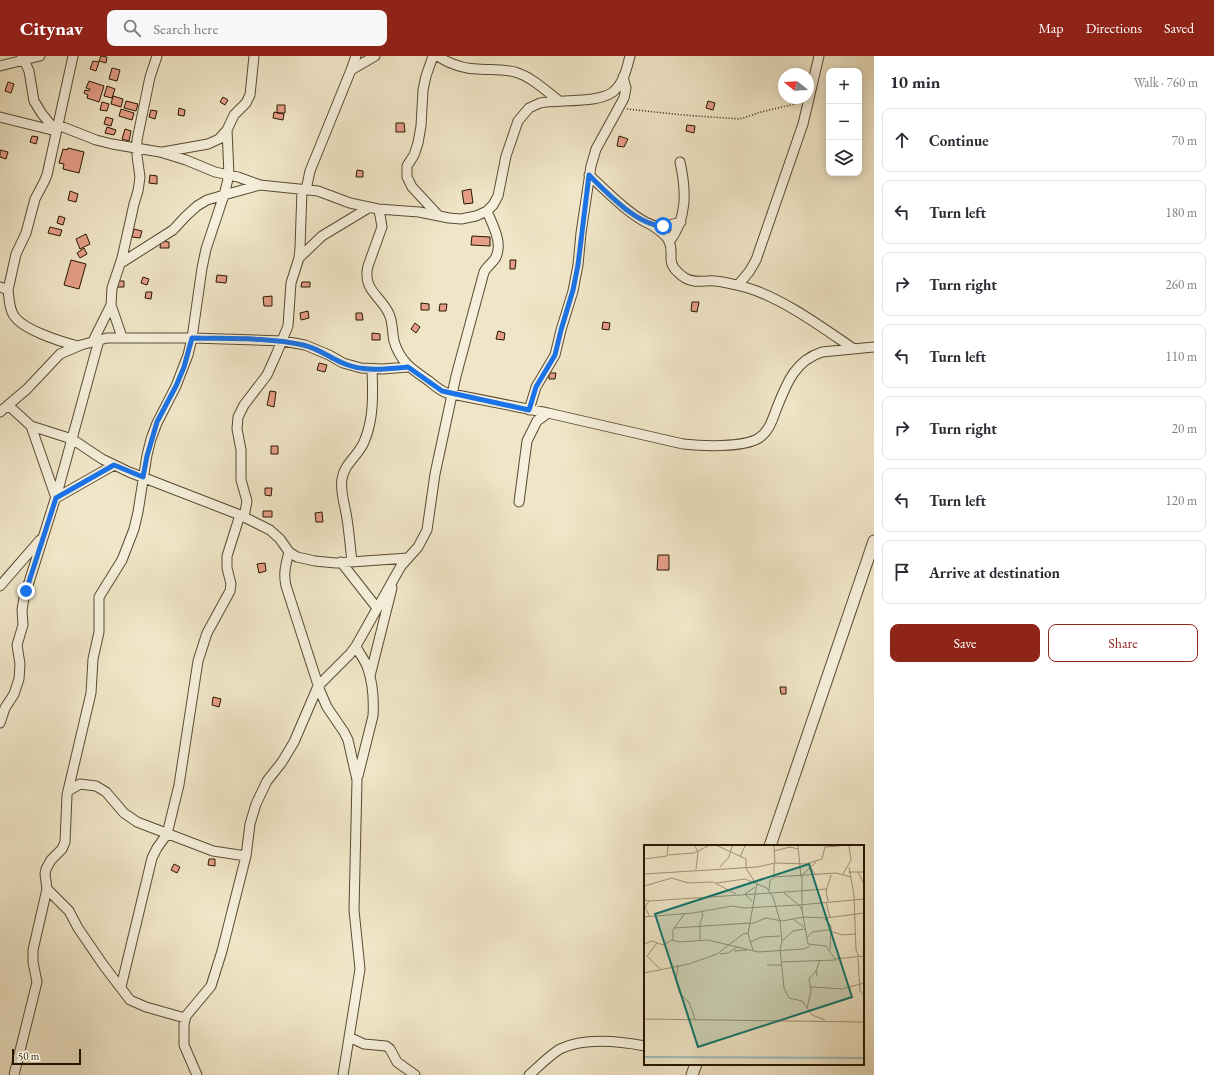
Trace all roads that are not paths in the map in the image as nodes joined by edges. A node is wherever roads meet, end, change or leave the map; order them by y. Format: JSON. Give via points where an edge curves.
{"nodes":[{"id":1,"x":40,"y":56,"type":"edge"},
{"id":2,"x":73,"y":56,"type":"edge"},
{"id":3,"x":157,"y":56,"type":"edge"},
{"id":4,"x":254,"y":56,"type":"edge"},
{"id":5,"x":356,"y":56,"type":"edge"},
{"id":6,"x":375,"y":56,"type":"edge"},
{"id":7,"x":434,"y":56,"type":"edge"},
{"id":8,"x":437,"y":56,"type":"edge"},
{"id":9,"x":630,"y":56,"type":"edge"},
{"id":10,"x":819,"y":56,"type":"edge"},
{"id":11,"x":23,"y":58,"type":"edge"},
{"id":12,"x":0,"y":66,"type":"edge"},
{"id":13,"x":352,"y":70,"type":"junction"},
{"id":14,"x":623,"y":77,"type":"junction"},
{"id":15,"x":559,"y":101,"type":"junction"},
{"id":16,"x":2,"y":119,"type":"edge"},
{"id":17,"x":57,"y":128,"type":"junction"},
{"id":18,"x":227,"y":130,"type":"junction"},
{"id":19,"x":136,"y":149,"type":"junction"},
{"id":20,"x":160,"y":152,"type":"junction"},
{"id":21,"x":680,"y":162,"type":"dead end"},
{"id":22,"x":229,"y":175,"type":"junction"},
{"id":23,"x":589,"y":175,"type":"junction"},
{"id":24,"x":260,"y":184,"type":"junction"},
{"id":25,"x":304,"y":190,"type":"junction"},
{"id":26,"x":224,"y":195,"type":"junction"},
{"id":27,"x":374,"y":208,"type":"junction"},
{"id":28,"x":487,"y":211,"type":"junction"},
{"id":29,"x":438,"y":215,"type":"junction"},
{"id":30,"x":681,"y":222,"type":"junction"},
{"id":31,"x":648,"y":223,"type":"junction"},
{"id":32,"x":669,"y":242,"type":"junction"},
{"id":33,"x":299,"y":258,"type":"junction"},
{"id":34,"x":121,"y":263,"type":"junction"},
{"id":35,"x":738,"y":285,"type":"junction"},
{"id":36,"x":4,"y":288,"type":"edge"},
{"id":37,"x":111,"y":306,"type":"junction"},
{"id":38,"x":122,"y":337,"type":"junction"},
{"id":39,"x":192,"y":338,"type":"junction"},
{"id":40,"x":96,"y":340,"type":"junction"},
{"id":41,"x":282,"y":341,"type":"junction"},
{"id":42,"x":78,"y":346,"type":"junction"},
{"id":43,"x":874,"y":347,"type":"edge"},
{"id":44,"x":854,"y":349,"type":"junction"},
{"id":45,"x":408,"y":367,"type":"junction"},
{"id":46,"x":372,"y":369,"type":"junction"},
{"id":47,"x":452,"y":393,"type":"junction"},
{"id":48,"x":8,"y":405,"type":"junction"},
{"id":49,"x":529,"y":410,"type":"junction"},
{"id":50,"x":0,"y":412,"type":"edge"},
{"id":51,"x":548,"y":413,"type":"junction"},
{"id":52,"x":31,"y":426,"type":"junction"},
{"id":53,"x":72,"y":439,"type":"junction"},
{"id":54,"x":114,"y":465,"type":"junction"},
{"id":55,"x":143,"y":477,"type":"junction"},
{"id":56,"x":56,"y":498,"type":"junction"},
{"id":57,"x":519,"y":502,"type":"dead end"},
{"id":58,"x":242,"y":516,"type":"junction"},
{"id":59,"x":42,"y":538,"type":"junction"},
{"id":60,"x":874,"y":541,"type":"edge"},
{"id":61,"x":290,"y":552,"type":"junction"},
{"id":62,"x":408,"y":558,"type":"junction"},
{"id":63,"x":341,"y":562,"type":"junction"},
{"id":64,"x":352,"y":562,"type":"junction"},
{"id":65,"x":394,"y":579,"type":"junction"},
{"id":66,"x":0,"y":586,"type":"edge"},
{"id":67,"x":377,"y":608,"type":"junction"},
{"id":68,"x":356,"y":646,"type":"junction"},
{"id":69,"x":370,"y":678,"type":"junction"},
{"id":70,"x":318,"y":686,"type":"junction"},
{"id":71,"x":0,"y":723,"type":"edge"},
{"id":72,"x":357,"y":780,"type":"junction"},
{"id":73,"x":68,"y":791,"type":"junction"},
{"id":74,"x":167,"y":834,"type":"junction"},
{"id":75,"x":770,"y":845,"type":"edge"},
{"id":76,"x":246,"y":856,"type":"junction"},
{"id":77,"x":47,"y":889,"type":"junction"},
{"id":78,"x":121,"y":987,"type":"junction"},
{"id":79,"x":185,"y":1018,"type":"junction"},
{"id":80,"x":349,"y":1037,"type":"junction"},
{"id":81,"x":644,"y":1046,"type":"edge"},
{"id":82,"x":696,"y":1065,"type":"edge"},
{"id":83,"x":14,"y":1075,"type":"edge"},
{"id":84,"x":197,"y":1075,"type":"edge"},
{"id":85,"x":343,"y":1075,"type":"edge"},
{"id":86,"x":415,"y":1075,"type":"edge"},
{"id":87,"x":529,"y":1075,"type":"edge"},
{"id":88,"x":692,"y":1075,"type":"edge"}],
"edges":[{"from":1,"to":11,"type":"street"},
{"from":2,"to":17,"type":"street"},
{"from":3,"to":19,"type":"street","via":[[150,77]]},
{"from":4,"to":18,"type":"street","via":[[250,95],[243,107],[234,115]]},
{"from":5,"to":13,"type":"street"},
{"from":6,"to":13,"type":"street"},
{"from":7,"to":29,"type":"street","via":[[423,90],[418,143],[407,166],[407,172],[412,187]]},
{"from":8,"to":15,"type":"street","via":[[460,67],[499,69],[517,73],[532,80]]},
{"from":9,"to":14,"type":"street"},
{"from":10,"to":35,"type":"street","via":[[810,100],[785,180],[756,260]]},
{"from":11,"to":12,"type":"street"},
{"from":11,"to":17,"type":"street","via":[[29,71],[34,101],[42,114]]},
{"from":13,"to":25,"type":"street"},
{"from":14,"to":15,"type":"street","via":[[616,90],[603,98]]},
{"from":14,"to":23,"type":"street","via":[[626,93],[596,149]]},
{"from":15,"to":28,"type":"street","via":[[534,105],[521,116],[506,156],[496,201]]},
{"from":16,"to":17,"type":"street"},
{"from":17,"to":19,"type":"street"},
{"from":17,"to":36,"type":"street","via":[[47,175],[35,199],[28,230]]},
{"from":18,"to":20,"type":"street","via":[[219,139],[208,144]]},
{"from":18,"to":22,"type":"street"},
{"from":19,"to":20,"type":"street"},
{"from":19,"to":34,"type":"street","via":[[139,185]]},
{"from":20,"to":22,"type":"street"},
{"from":21,"to":30,"type":"street","via":[[684,178]]},
{"from":22,"to":24,"type":"street"},
{"from":22,"to":26,"type":"street"},
{"from":23,"to":31,"type":"street","via":[[623,206]]},
{"from":23,"to":49,"type":"street","via":[[573,290],[555,355],[536,387]]},
{"from":24,"to":25,"type":"street"},
{"from":24,"to":26,"type":"street"},
{"from":25,"to":27,"type":"street","via":[[324,193],[350,203]]},
{"from":25,"to":33,"type":"street"},
{"from":26,"to":34,"type":"street","via":[[197,206],[173,230]]},
{"from":26,"to":39,"type":"street","via":[[205,256]]},
{"from":27,"to":29,"type":"street"},
{"from":27,"to":33,"type":"street","via":[[322,236]]},
{"from":27,"to":45,"type":"street","via":[[380,215],[382,227],[368,266],[368,282],[389,314],[394,340]]},
{"from":28,"to":29,"type":"street","via":[[461,219]]},
{"from":28,"to":47,"type":"street","via":[[497,238],[498,250],[483,274]]},
{"from":30,"to":31,"type":"street","via":[[663,226]]},
{"from":30,"to":32,"type":"street"},
{"from":31,"to":32,"type":"street","via":[[665,235]]},
{"from":32,"to":35,"type":"street","via":[[672,264],[686,278],[699,282],[714,281]]},
{"from":33,"to":41,"type":"street","via":[[291,283],[289,318]]},
{"from":34,"to":37,"type":"street","via":[[112,288]]},
{"from":35,"to":44,"type":"street","via":[[783,304]]},
{"from":36,"to":42,"type":"street","via":[[12,313],[21,322],[52,338]]},
{"from":37,"to":38,"type":"street"},
{"from":37,"to":40,"type":"street"},
{"from":38,"to":39,"type":"street"},
{"from":38,"to":40,"type":"street"},
{"from":39,"to":41,"type":"street"},
{"from":39,"to":55,"type":"street","via":[[184,367],[157,422]]},
{"from":40,"to":42,"type":"street"},
{"from":40,"to":53,"type":"street"},
{"from":41,"to":46,"type":"street","via":[[305,345],[352,366]]},
{"from":41,"to":58,"type":"street","via":[[267,375],[238,417],[241,480],[247,501]]},
{"from":42,"to":48,"type":"street","via":[[60,354]]},
{"from":43,"to":44,"type":"street"},
{"from":44,"to":51,"type":"street","via":[[822,352],[808,357],[800,364],[788,384],[770,427],[759,438],[748,443],[703,446],[683,444]]},
{"from":45,"to":46,"type":"street"},
{"from":45,"to":47,"type":"street","via":[[442,391]]},
{"from":46,"to":64,"type":"street","via":[[373,404],[368,429],[364,443],[346,466],[342,479]]},
{"from":47,"to":49,"type":"street"},
{"from":47,"to":62,"type":"street","via":[[433,486],[429,524],[421,541]]},
{"from":48,"to":50,"type":"street"},
{"from":48,"to":52,"type":"street"},
{"from":49,"to":51,"type":"street"},
{"from":51,"to":57,"type":"street","via":[[537,421],[529,437]]},
{"from":52,"to":53,"type":"street"},
{"from":52,"to":56,"type":"street"},
{"from":53,"to":54,"type":"street"},
{"from":53,"to":56,"type":"street"},
{"from":54,"to":55,"type":"street"},
{"from":54,"to":56,"type":"street"},
{"from":55,"to":58,"type":"street"},
{"from":55,"to":73,"type":"street","via":[[138,512],[129,544],[99,597],[99,632],[93,659],[91,693]]},
{"from":56,"to":59,"type":"street"},
{"from":58,"to":61,"type":"street","via":[[270,530]]},
{"from":58,"to":74,"type":"street","via":[[227,556],[230,591],[213,621],[198,661],[179,785]]},
{"from":59,"to":66,"type":"street"},
{"from":59,"to":71,"type":"street","via":[[22,605],[23,625],[17,645],[19,679]]},
{"from":60,"to":75,"type":"street"},
{"from":61,"to":63,"type":"street","via":[[301,558]]},
{"from":61,"to":70,"type":"street","via":[[284,567],[284,580]]},
{"from":62,"to":64,"type":"street"},
{"from":62,"to":65,"type":"street"},
{"from":63,"to":64,"type":"street"},
{"from":63,"to":67,"type":"street"},
{"from":65,"to":67,"type":"street"},
{"from":65,"to":69,"type":"street"},
{"from":67,"to":68,"type":"street"},
{"from":68,"to":69,"type":"street"},
{"from":68,"to":70,"type":"street"},
{"from":69,"to":72,"type":"street","via":[[373,716]]},
{"from":70,"to":72,"type":"street","via":[[327,707],[348,740]]},
{"from":70,"to":76,"type":"street","via":[[289,752],[267,781],[256,804],[250,824]]},
{"from":72,"to":80,"type":"street","via":[[354,910],[360,969]]},
{"from":73,"to":74,"type":"street","via":[[80,784],[96,786],[106,792],[129,817]]},
{"from":73,"to":77,"type":"street","via":[[65,842],[46,869]]},
{"from":74,"to":76,"type":"street","via":[[213,851]]},
{"from":74,"to":78,"type":"street","via":[[152,858]]},
{"from":76,"to":79,"type":"street","via":[[212,986]]},
{"from":77,"to":78,"type":"street","via":[[69,911],[82,934]]},
{"from":77,"to":83,"type":"street","via":[[33,950],[36,987]]},
{"from":78,"to":79,"type":"street","via":[[130,1000]]},
{"from":79,"to":84,"type":"street","via":[[184,1045]]},
{"from":80,"to":85,"type":"street"},
{"from":80,"to":86,"type":"street","via":[[364,1044],[386,1046],[396,1062]]},
{"from":81,"to":87,"type":"street","via":[[599,1041],[580,1043],[559,1050]]},
{"from":82,"to":88,"type":"street"}]}
